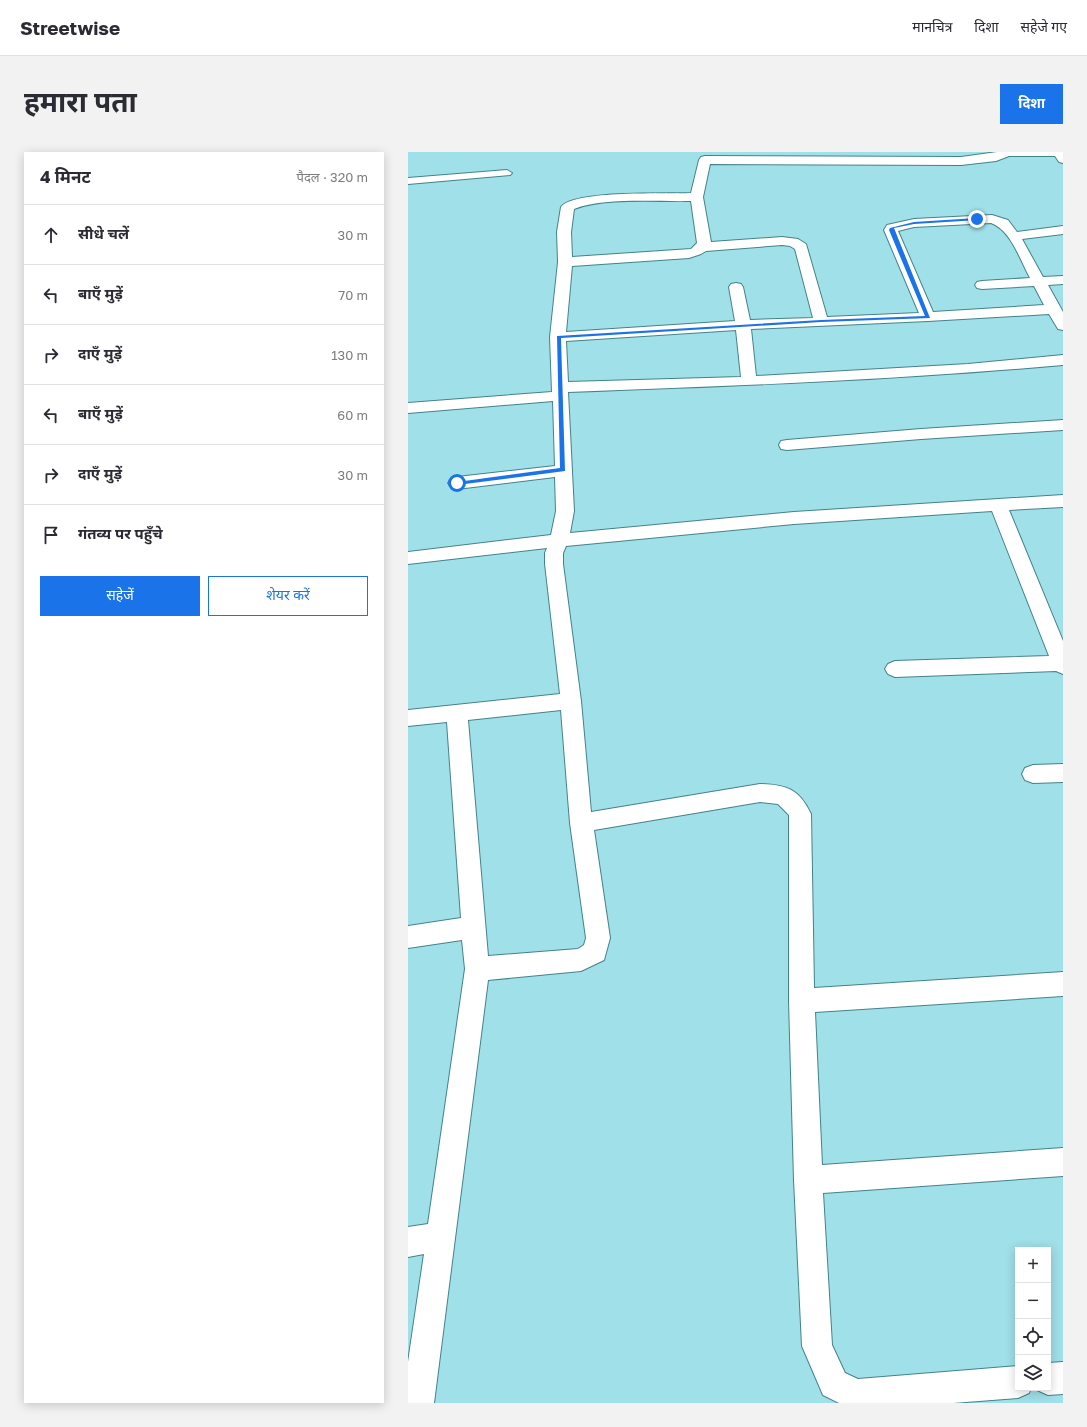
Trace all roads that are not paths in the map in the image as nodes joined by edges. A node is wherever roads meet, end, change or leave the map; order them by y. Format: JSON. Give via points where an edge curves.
{"nodes":[{"id":1,"x":1005,"y":152,"type":"edge"},
{"id":2,"x":1058,"y":152,"type":"edge"},
{"id":3,"x":1063,"y":152,"type":"edge"},
{"id":4,"x":705,"y":156,"type":"edge"},
{"id":5,"x":872,"y":157,"type":"edge"},
{"id":6,"x":1063,"y":159,"type":"edge"},
{"id":7,"x":507,"y":173,"type":"dead end"},
{"id":8,"x":408,"y":181,"type":"edge"},
{"id":9,"x":697,"y":197,"type":"junction"},
{"id":10,"x":1063,"y":230,"type":"edge"},
{"id":11,"x":1014,"y":236,"type":"junction"},
{"id":12,"x":702,"y":248,"type":"junction"},
{"id":13,"x":565,"y":262,"type":"junction"},
{"id":14,"x":1063,"y":280,"type":"edge"},
{"id":15,"x":1039,"y":281,"type":"junction"},
{"id":16,"x":982,"y":285,"type":"dead end"},
{"id":17,"x":736,"y":287,"type":"dead end"},
{"id":18,"x":1053,"y":309,"type":"junction"},
{"id":19,"x":928,"y":317,"type":"junction"},
{"id":20,"x":821,"y":321,"type":"junction"},
{"id":21,"x":743,"y":325,"type":"junction"},
{"id":22,"x":1063,"y":326,"type":"edge"},
{"id":23,"x":558,"y":337,"type":"junction"},
{"id":24,"x":1063,"y":360,"type":"edge"},
{"id":25,"x":749,"y":381,"type":"junction"},
{"id":26,"x":560,"y":392,"type":"junction"},
{"id":27,"x":408,"y":408,"type":"edge"},
{"id":28,"x":1063,"y":425,"type":"edge"},
{"id":29,"x":787,"y":445,"type":"dead end"},
{"id":30,"x":563,"y":470,"type":"junction"},
{"id":31,"x":457,"y":483,"type":"dead end"},
{"id":32,"x":1063,"y":501,"type":"edge"},
{"id":33,"x":998,"y":505,"type":"junction"},
{"id":34,"x":559,"y":540,"type":"junction"},
{"id":35,"x":408,"y":558,"type":"edge"},
{"id":36,"x":1062,"y":664,"type":"edge"},
{"id":37,"x":895,"y":669,"type":"dead end"},
{"id":38,"x":571,"y":701,"type":"junction"},
{"id":39,"x":457,"y":712,"type":"junction"},
{"id":40,"x":408,"y":718,"type":"edge"},
{"id":41,"x":1063,"y":773,"type":"edge"},
{"id":42,"x":1033,"y":774,"type":"dead end"},
{"id":43,"x":581,"y":823,"type":"junction"},
{"id":44,"x":474,"y":927,"type":"junction"},
{"id":45,"x":408,"y":937,"type":"edge"},
{"id":46,"x":477,"y":969,"type":"junction"},
{"id":47,"x":1063,"y":984,"type":"edge"},
{"id":48,"x":802,"y":1001,"type":"junction"},
{"id":49,"x":1063,"y":1162,"type":"edge"},
{"id":50,"x":808,"y":1180,"type":"junction"},
{"id":51,"x":440,"y":1237,"type":"junction"},
{"id":52,"x":408,"y":1242,"type":"edge"},
{"id":53,"x":1063,"y":1378,"type":"edge"},
{"id":54,"x":1051,"y":1379,"type":"edge"},
{"id":55,"x":1015,"y":1382,"type":"edge"},
{"id":56,"x":418,"y":1403,"type":"edge"}],
"edges":[{"from":1,"to":2,"type":"street"},
{"from":1,"to":5,"type":"street","via":[[996,157],[961,161]]},
{"from":2,"to":3,"type":"street"},
{"from":2,"to":6,"type":"street"},
{"from":4,"to":5,"type":"street"},
{"from":4,"to":9,"type":"street"},
{"from":7,"to":8,"type":"lane"},
{"from":9,"to":12,"type":"street","via":[[704,243]]},
{"from":9,"to":13,"type":"street","via":[[574,203],[568,207],[564,232]]},
{"from":10,"to":11,"type":"street"},
{"from":11,"to":15,"type":"street"},
{"from":11,"to":19,"type":"street","via":[[1003,223],[992,219],[914,223],[892,228]]},
{"from":12,"to":13,"type":"street","via":[[689,254]]},
{"from":12,"to":20,"type":"street","via":[[782,241],[798,243]]},
{"from":13,"to":23,"type":"street"},
{"from":14,"to":15,"type":"street"},
{"from":15,"to":16,"type":"street"},
{"from":15,"to":18,"type":"street"},
{"from":17,"to":21,"type":"street"},
{"from":18,"to":19,"type":"street"},
{"from":18,"to":22,"type":"street"},
{"from":19,"to":20,"type":"street"},
{"from":20,"to":21,"type":"street"},
{"from":21,"to":23,"type":"street"},
{"from":21,"to":25,"type":"street"},
{"from":23,"to":26,"type":"street"},
{"from":24,"to":25,"type":"street"},
{"from":25,"to":26,"type":"street"},
{"from":26,"to":27,"type":"street"},
{"from":26,"to":30,"type":"street"},
{"from":28,"to":29,"type":"street"},
{"from":30,"to":31,"type":"street"},
{"from":30,"to":34,"type":"street","via":[[565,511]]},
{"from":32,"to":33,"type":"street"},
{"from":33,"to":34,"type":"street","via":[[794,518]]},
{"from":33,"to":36,"type":"street"},
{"from":34,"to":35,"type":"street"},
{"from":34,"to":38,"type":"street","via":[[554,553],[554,564]]},
{"from":36,"to":37,"type":"street"},
{"from":38,"to":39,"type":"street"},
{"from":38,"to":43,"type":"street"},
{"from":39,"to":40,"type":"street"},
{"from":39,"to":44,"type":"street"},
{"from":41,"to":42,"type":"street"},
{"from":43,"to":46,"type":"street","via":[[598,938],[595,952],[581,960]]},
{"from":43,"to":48,"type":"street","via":[[760,793],[779,794],[794,802],[800,814]]},
{"from":44,"to":45,"type":"street"},
{"from":44,"to":46,"type":"street"},
{"from":46,"to":51,"type":"street"},
{"from":47,"to":48,"type":"street"},
{"from":48,"to":50,"type":"street"},
{"from":49,"to":50,"type":"street"},
{"from":50,"to":55,"type":"street","via":[[817,1346],[834,1384],[857,1395]]},
{"from":51,"to":52,"type":"street"},
{"from":51,"to":56,"type":"street"},
{"from":53,"to":54,"type":"street"}]}
